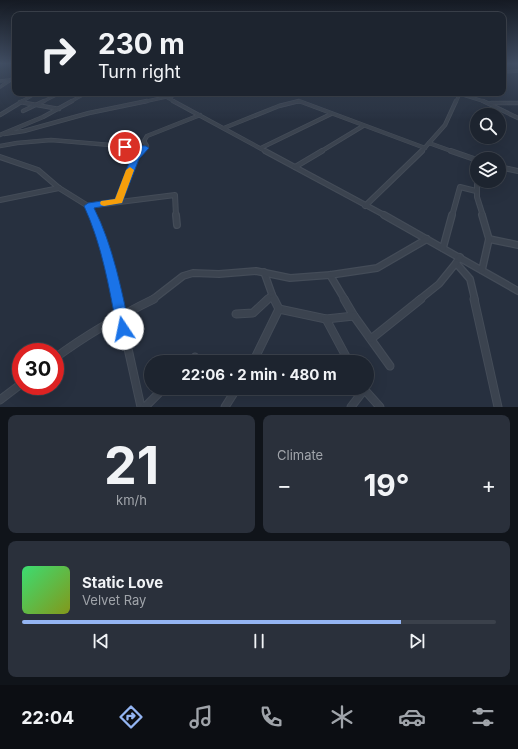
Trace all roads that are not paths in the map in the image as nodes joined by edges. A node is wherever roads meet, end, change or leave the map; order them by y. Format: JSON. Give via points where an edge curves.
{"nodes":[{"id":1,"x":8,"y":82,"type":"edge"},
{"id":2,"x":0,"y":88,"type":"edge"},
{"id":3,"x":31,"y":96,"type":"edge"},
{"id":4,"x":54,"y":96,"type":"edge"},
{"id":5,"x":81,"y":96,"type":"edge"},
{"id":6,"x":164,"y":96,"type":"edge"},
{"id":7,"x":170,"y":96,"type":"edge"},
{"id":8,"x":459,"y":96,"type":"edge"},
{"id":9,"x":469,"y":96,"type":"edge"},
{"id":10,"x":168,"y":98,"type":"junction"},
{"id":11,"x":20,"y":102,"type":"junction"},
{"id":12,"x":490,"y":103,"type":"junction"},
{"id":13,"x":518,"y":103,"type":"edge"},
{"id":14,"x":35,"y":105,"type":"junction"},
{"id":15,"x":59,"y":109,"type":"junction"},
{"id":16,"x":23,"y":111,"type":"dead end"},
{"id":17,"x":331,"y":114,"type":"junction"},
{"id":18,"x":0,"y":115,"type":"edge"},
{"id":19,"x":200,"y":115,"type":"junction"},
{"id":20,"x":518,"y":118,"type":"edge"},
{"id":21,"x":363,"y":126,"type":"junction"},
{"id":22,"x":224,"y":128,"type":"junction"},
{"id":23,"x":2,"y":135,"type":"edge"},
{"id":24,"x":429,"y":143,"type":"junction"},
{"id":25,"x":0,"y":146,"type":"edge"},
{"id":26,"x":146,"y":148,"type":"junction"},
{"id":27,"x":261,"y":148,"type":"junction"},
{"id":28,"x":425,"y":148,"type":"junction"},
{"id":29,"x":0,"y":157,"type":"edge"},
{"id":30,"x":470,"y":158,"type":"edge"},
{"id":31,"x":295,"y":167,"type":"junction"},
{"id":32,"x":506,"y":169,"type":"edge"},
{"id":33,"x":518,"y":172,"type":"edge"},
{"id":34,"x":60,"y":188,"type":"junction"},
{"id":35,"x":476,"y":188,"type":"edge"},
{"id":36,"x":476,"y":191,"type":"junction"},
{"id":37,"x":0,"y":200,"type":"edge"},
{"id":38,"x":119,"y":201,"type":"junction"},
{"id":39,"x":88,"y":206,"type":"junction"},
{"id":40,"x":365,"y":206,"type":"junction"},
{"id":41,"x":178,"y":224,"type":"dead end"},
{"id":42,"x":427,"y":239,"type":"junction"},
{"id":43,"x":489,"y":240,"type":"junction"},
{"id":44,"x":518,"y":245,"type":"edge"},
{"id":45,"x":442,"y":248,"type":"junction"},
{"id":46,"x":458,"y":260,"type":"junction"},
{"id":47,"x":482,"y":270,"type":"junction"},
{"id":48,"x":264,"y":272,"type":"junction"},
{"id":49,"x":330,"y":276,"type":"junction"},
{"id":50,"x":518,"y":290,"type":"edge"},
{"id":51,"x":272,"y":295,"type":"junction"},
{"id":52,"x":279,"y":308,"type":"junction"},
{"id":53,"x":236,"y":314,"type":"dead end"},
{"id":54,"x":120,"y":315,"type":"junction"},
{"id":55,"x":354,"y":316,"type":"junction"},
{"id":56,"x":326,"y":319,"type":"junction"},
{"id":57,"x":371,"y":339,"type":"junction"},
{"id":58,"x":64,"y":351,"type":"edge"},
{"id":59,"x":256,"y":355,"type":"edge"},
{"id":60,"x":345,"y":355,"type":"edge"},
{"id":61,"x":390,"y":366,"type":"dead end"},
{"id":62,"x":12,"y":391,"type":"edge"},
{"id":63,"x":157,"y":395,"type":"edge"},
{"id":64,"x":233,"y":395,"type":"edge"},
{"id":65,"x":360,"y":395,"type":"edge"},
{"id":66,"x":369,"y":395,"type":"edge"},
{"id":67,"x":0,"y":400,"type":"edge"},
{"id":68,"x":141,"y":407,"type":"edge"},
{"id":69,"x":144,"y":407,"type":"edge"},
{"id":70,"x":225,"y":407,"type":"edge"},
{"id":71,"x":351,"y":407,"type":"edge"},
{"id":72,"x":380,"y":407,"type":"edge"},
{"id":73,"x":498,"y":407,"type":"edge"}],
"edges":[{"from":1,"to":2,"type":"street"},
{"from":3,"to":11,"type":"street"},
{"from":4,"to":14,"type":"street"},
{"from":5,"to":15,"type":"street"},
{"from":6,"to":10,"type":"street"},
{"from":7,"to":10,"type":"street"},
{"from":8,"to":24,"type":"street","via":[[445,125]]},
{"from":9,"to":12,"type":"street"},
{"from":10,"to":19,"type":"street"},
{"from":10,"to":23,"type":"street","via":[[89,113]]},
{"from":11,"to":14,"type":"street"},
{"from":11,"to":18,"type":"street"},
{"from":12,"to":13,"type":"street"},
{"from":12,"to":20,"type":"street"},
{"from":14,"to":15,"type":"street"},
{"from":14,"to":16,"type":"street"},
{"from":15,"to":23,"type":"street"},
{"from":17,"to":21,"type":"street"},
{"from":17,"to":22,"type":"street","via":[[296,100]]},
{"from":17,"to":27,"type":"street"},
{"from":19,"to":22,"type":"street"},
{"from":19,"to":26,"type":"street","via":[[150,134],[144,141],[147,144]]},
{"from":21,"to":28,"type":"street"},
{"from":21,"to":31,"type":"street"},
{"from":22,"to":27,"type":"street"},
{"from":24,"to":28,"type":"street"},
{"from":24,"to":30,"type":"street"},
{"from":25,"to":26,"type":"street","via":[[59,140]]},
{"from":26,"to":38,"type":"street","via":[[135,158]]},
{"from":27,"to":31,"type":"street"},
{"from":28,"to":40,"type":"street"},
{"from":29,"to":34,"type":"street","via":[[38,170]]},
{"from":31,"to":40,"type":"street"},
{"from":32,"to":33,"type":"street"},
{"from":34,"to":37,"type":"street"},
{"from":34,"to":39,"type":"street"},
{"from":35,"to":36,"type":"street"},
{"from":36,"to":43,"type":"street"},
{"from":36,"to":45,"type":"street","via":[[460,187]]},
{"from":38,"to":39,"type":"street"},
{"from":38,"to":41,"type":"street","via":[[175,195]]},
{"from":39,"to":54,"type":"street","via":[[99,227]]},
{"from":40,"to":42,"type":"street"},
{"from":42,"to":45,"type":"street"},
{"from":42,"to":49,"type":"street","via":[[377,268]]},
{"from":43,"to":44,"type":"street"},
{"from":43,"to":47,"type":"street"},
{"from":45,"to":46,"type":"street"},
{"from":46,"to":47,"type":"street"},
{"from":46,"to":57,"type":"street","via":[[439,284]]},
{"from":46,"to":73,"type":"street","via":[[470,280]]},
{"from":47,"to":50,"type":"street"},
{"from":48,"to":49,"type":"street","via":[[290,278]]},
{"from":48,"to":51,"type":"street"},
{"from":48,"to":54,"type":"street","via":[[201,272],[183,276],[156,298]]},
{"from":49,"to":55,"type":"street"},
{"from":51,"to":52,"type":"street"},
{"from":51,"to":53,"type":"street","via":[[252,314]]},
{"from":52,"to":56,"type":"street"},
{"from":52,"to":59,"type":"street"},
{"from":54,"to":58,"type":"street"},
{"from":54,"to":68,"type":"street"},
{"from":55,"to":56,"type":"street"},
{"from":55,"to":57,"type":"street"},
{"from":56,"to":60,"type":"street"},
{"from":57,"to":61,"type":"street"},
{"from":62,"to":67,"type":"street"},
{"from":63,"to":69,"type":"street"},
{"from":64,"to":70,"type":"street"},
{"from":65,"to":71,"type":"street"},
{"from":66,"to":72,"type":"street"}]}
